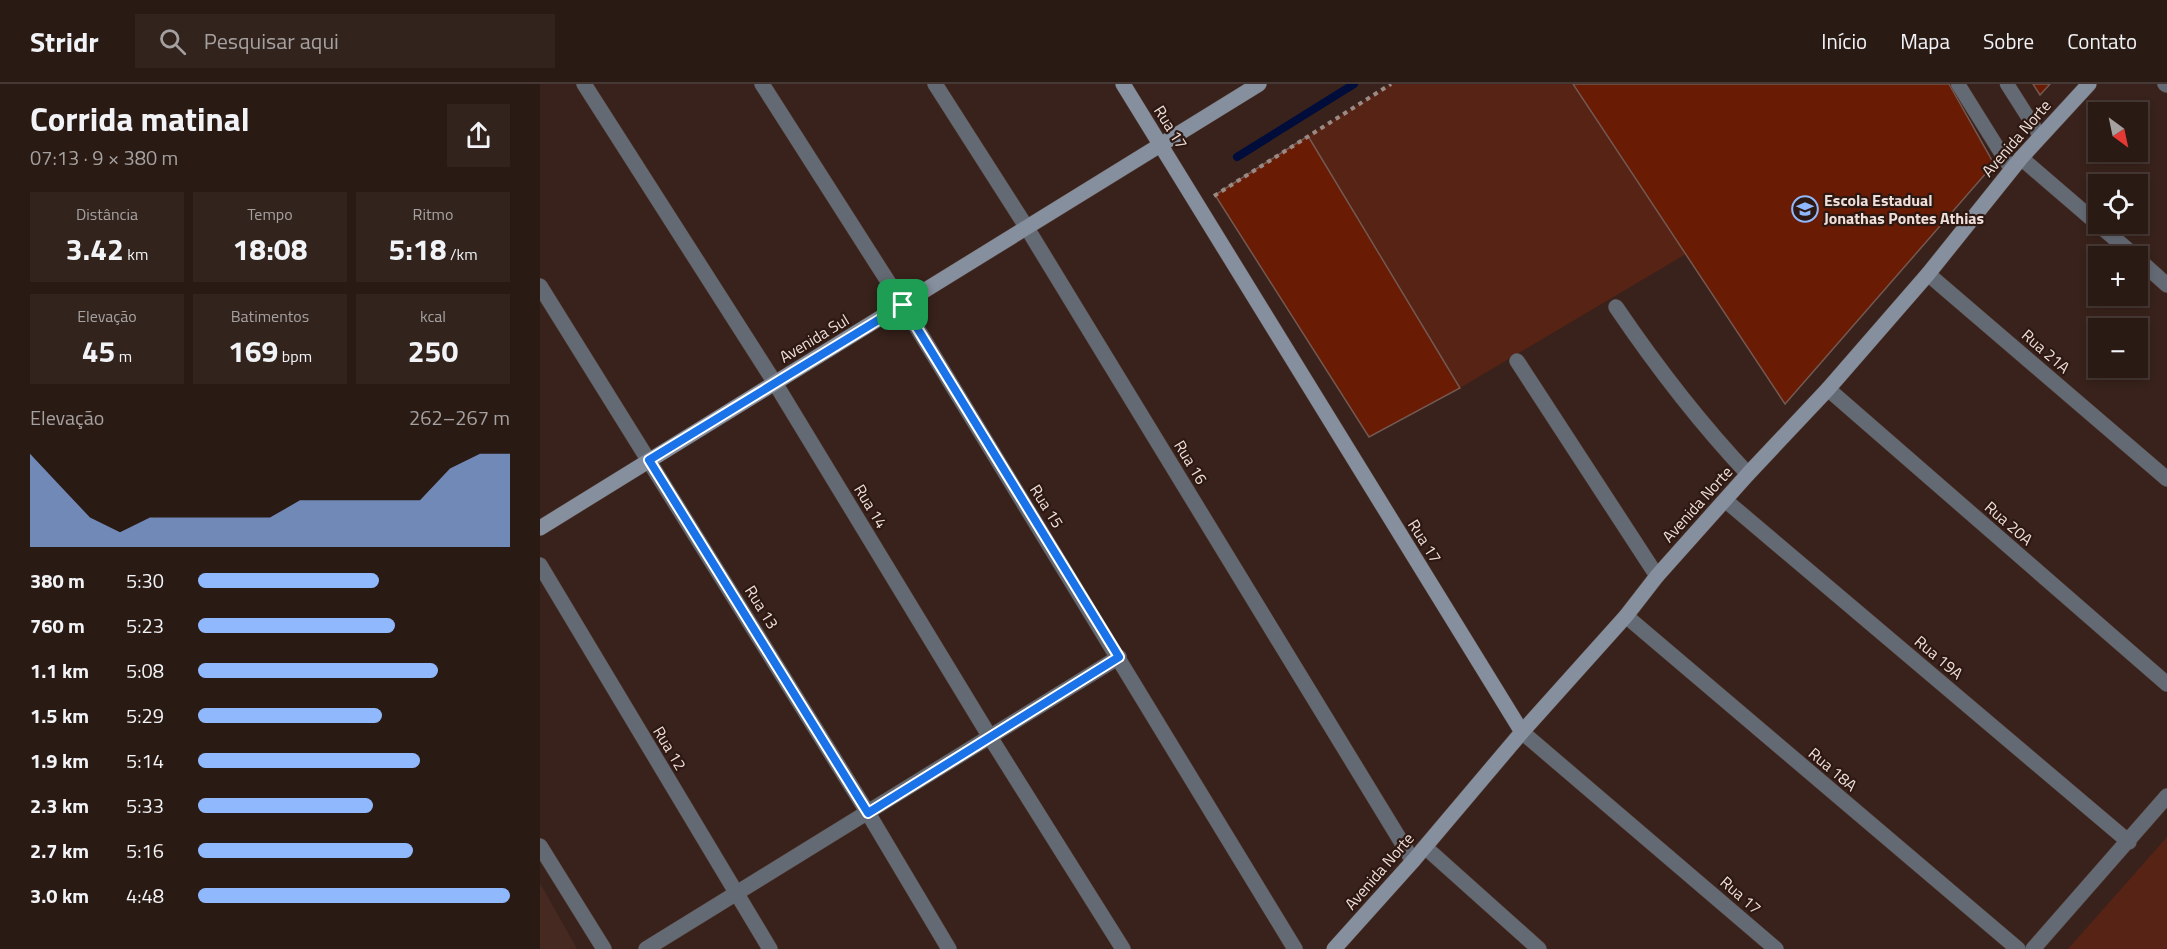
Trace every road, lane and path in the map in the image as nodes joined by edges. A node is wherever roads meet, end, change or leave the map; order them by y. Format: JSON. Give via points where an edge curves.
{"nodes":[{"id":1,"x":584,"y":84,"type":"edge"},
{"id":2,"x":762,"y":84,"type":"edge"},
{"id":3,"x":935,"y":84,"type":"edge"},
{"id":4,"x":1123,"y":84,"type":"edge"},
{"id":5,"x":1259,"y":84,"type":"edge"},
{"id":6,"x":1391,"y":84,"type":"edge"},
{"id":7,"x":1958,"y":84,"type":"edge"},
{"id":8,"x":2007,"y":84,"type":"edge"},
{"id":9,"x":2089,"y":84,"type":"edge"},
{"id":10,"x":2040,"y":136,"type":"junction"},
{"id":11,"x":1161,"y":144,"type":"junction"},
{"id":12,"x":2016,"y":164,"type":"junction"},
{"id":13,"x":1198,"y":206,"type":"junction"},
{"id":14,"x":1027,"y":228,"type":"junction"},
{"id":15,"x":2121,"y":246,"type":"edge"},
{"id":16,"x":2148,"y":268,"type":"edge"},
{"id":17,"x":1928,"y":274,"type":"junction"},
{"id":18,"x":2167,"y":285,"type":"edge"},
{"id":19,"x":540,"y":286,"type":"edge"},
{"id":20,"x":903,"y":305,"type":"junction"},
{"id":21,"x":1616,"y":308,"type":"dead end"},
{"id":22,"x":1517,"y":361,"type":"dead end"},
{"id":23,"x":775,"y":383,"type":"junction"},
{"id":24,"x":1828,"y":389,"type":"junction"},
{"id":25,"x":649,"y":460,"type":"junction"},
{"id":26,"x":1748,"y":474,"type":"junction"},
{"id":27,"x":2167,"y":479,"type":"edge"},
{"id":28,"x":1725,"y":500,"type":"junction"},
{"id":29,"x":540,"y":528,"type":"edge"},
{"id":30,"x":540,"y":565,"type":"edge"},
{"id":31,"x":1657,"y":576,"type":"junction"},
{"id":32,"x":1626,"y":616,"type":"junction"},
{"id":33,"x":1119,"y":657,"type":"junction"},
{"id":34,"x":2167,"y":684,"type":"edge"},
{"id":35,"x":1522,"y":732,"type":"junction"},
{"id":36,"x":990,"y":737,"type":"junction"},
{"id":37,"x":2167,"y":796,"type":"edge"},
{"id":38,"x":868,"y":813,"type":"junction"},
{"id":39,"x":2129,"y":842,"type":"junction"},
{"id":40,"x":540,"y":846,"type":"edge"},
{"id":41,"x":1425,"y":847,"type":"junction"},
{"id":42,"x":1413,"y":861,"type":"junction"},
{"id":43,"x":736,"y":894,"type":"junction"},
{"id":44,"x":604,"y":949,"type":"edge"},
{"id":45,"x":646,"y":949,"type":"edge"},
{"id":46,"x":770,"y":949,"type":"edge"},
{"id":47,"x":949,"y":949,"type":"edge"},
{"id":48,"x":1123,"y":949,"type":"edge"},
{"id":49,"x":1295,"y":949,"type":"edge"},
{"id":50,"x":1334,"y":949,"type":"edge"},
{"id":51,"x":1539,"y":949,"type":"edge"},
{"id":52,"x":1776,"y":949,"type":"edge"},
{"id":53,"x":2018,"y":949,"type":"edge"},
{"id":54,"x":2032,"y":949,"type":"edge"}],
"edges":[{"from":1,"to":23,"type":"street","name":"Rua 14"},
{"from":2,"to":20,"type":"street","name":"Rua 15"},
{"from":3,"to":14,"type":"street","name":"Rua 16"},
{"from":4,"to":11,"type":"street","name":"Rua 17"},
{"from":5,"to":11,"type":"street","name":"Avenida Sul"},
{"from":6,"to":13,"type":"path"},
{"from":7,"to":12,"type":"lane"},
{"from":8,"to":10,"type":"lane"},
{"from":9,"to":10,"type":"street","name":"Avenida Norte"},
{"from":10,"to":12,"type":"street","name":"Avenida Norte"},
{"from":11,"to":13,"type":"street","name":"Rua 17"},
{"from":11,"to":14,"type":"street","name":"Avenida Sul"},
{"from":12,"to":15,"type":"street"},
{"from":12,"to":17,"type":"street","name":"Avenida Norte"},
{"from":13,"to":35,"type":"street","name":"Rua 17"},
{"from":14,"to":20,"type":"street","name":"Avenida Sul"},
{"from":14,"to":42,"type":"street","name":"Rua 16"},
{"from":16,"to":18,"type":"street"},
{"from":17,"to":24,"type":"street","name":"Avenida Norte"},
{"from":17,"to":27,"type":"street","name":"Rua 21A"},
{"from":19,"to":25,"type":"street","name":"Rua 13"},
{"from":20,"to":23,"type":"street","name":"Avenida Sul"},
{"from":20,"to":33,"type":"street","name":"Rua 15"},
{"from":21,"to":26,"type":"street","via":[[1654,363]]},
{"from":22,"to":31,"type":"street"},
{"from":23,"to":25,"type":"street","name":"Avenida Sul"},
{"from":23,"to":36,"type":"street","name":"Rua 14"},
{"from":24,"to":26,"type":"street","name":"Avenida Norte"},
{"from":24,"to":34,"type":"street","name":"Rua 20A"},
{"from":25,"to":29,"type":"street","name":"Avenida Sul"},
{"from":25,"to":38,"type":"street","name":"Rua 13"},
{"from":26,"to":28,"type":"street","name":"Avenida Norte"},
{"from":28,"to":31,"type":"street","name":"Avenida Norte"},
{"from":28,"to":39,"type":"street","name":"Rua 19A"},
{"from":30,"to":43,"type":"street","name":"Rua 12"},
{"from":31,"to":32,"type":"street","name":"Avenida Norte"},
{"from":32,"to":35,"type":"street","name":"Avenida Norte"},
{"from":32,"to":53,"type":"street","name":"Rua 18A"},
{"from":33,"to":36,"type":"street"},
{"from":33,"to":49,"type":"street","name":"Rua 15"},
{"from":35,"to":41,"type":"street","name":"Avenida Norte"},
{"from":35,"to":52,"type":"street","name":"Rua 17"},
{"from":36,"to":38,"type":"street"},
{"from":36,"to":48,"type":"street","name":"Rua 14"},
{"from":37,"to":39,"type":"street"},
{"from":38,"to":43,"type":"street"},
{"from":38,"to":47,"type":"street","name":"Rua 13"},
{"from":39,"to":54,"type":"street"},
{"from":40,"to":44,"type":"street"},
{"from":41,"to":42,"type":"street","name":"Avenida Norte"},
{"from":41,"to":51,"type":"street"},
{"from":42,"to":50,"type":"street","name":"Avenida Norte"},
{"from":43,"to":45,"type":"street"},
{"from":43,"to":46,"type":"street","name":"Rua 12"}]}
